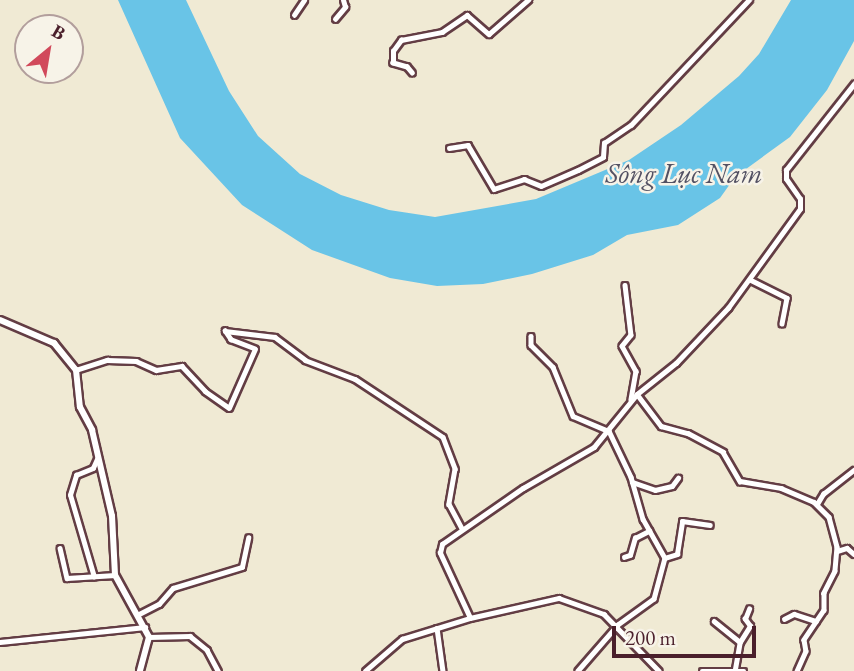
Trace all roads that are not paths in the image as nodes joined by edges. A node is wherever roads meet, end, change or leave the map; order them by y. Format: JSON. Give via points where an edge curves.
{"nodes":[{"id":1,"x":304,"y":0,"type":"edge"},
{"id":2,"x":343,"y":0,"type":"edge"},
{"id":3,"x":528,"y":0,"type":"edge"},
{"id":4,"x":749,"y":0,"type":"edge"},
{"id":5,"x":294,"y":15,"type":"dead end"},
{"id":6,"x":335,"y":19,"type":"dead end"},
{"id":7,"x":412,"y":73,"type":"dead end"},
{"id":8,"x":854,"y":84,"type":"edge"},
{"id":9,"x":449,"y":148,"type":"dead end"},
{"id":10,"x":751,"y":280,"type":"junction"},
{"id":11,"x":625,"y":285,"type":"dead end"},
{"id":12,"x":0,"y":320,"type":"edge"},
{"id":13,"x":782,"y":324,"type":"dead end"},
{"id":14,"x":531,"y":336,"type":"dead end"},
{"id":15,"x":76,"y":370,"type":"junction"},
{"id":16,"x":637,"y":394,"type":"junction"},
{"id":17,"x":631,"y":401,"type":"junction"},
{"id":18,"x":609,"y":431,"type":"junction"},
{"id":19,"x":97,"y":458,"type":"junction"},
{"id":20,"x":854,"y":470,"type":"edge"},
{"id":21,"x":678,"y":478,"type":"dead end"},
{"id":22,"x":632,"y":482,"type":"junction"},
{"id":23,"x":817,"y":504,"type":"junction"},
{"id":24,"x":710,"y":525,"type":"dead end"},
{"id":25,"x":462,"y":528,"type":"junction"},
{"id":26,"x":649,"y":531,"type":"junction"},
{"id":27,"x":248,"y":538,"type":"dead end"},
{"id":28,"x":60,"y":548,"type":"dead end"},
{"id":29,"x":837,"y":551,"type":"junction"},
{"id":30,"x":854,"y":554,"type":"edge"},
{"id":31,"x":624,"y":557,"type":"dead end"},
{"id":32,"x":665,"y":558,"type":"junction"},
{"id":33,"x":115,"y":575,"type":"junction"},
{"id":34,"x":94,"y":577,"type":"junction"},
{"id":35,"x":749,"y":609,"type":"dead end"},
{"id":36,"x":139,"y":614,"type":"junction"},
{"id":37,"x":470,"y":618,"type":"junction"},
{"id":38,"x":784,"y":619,"type":"dead end"},
{"id":39,"x":714,"y":621,"type":"dead end"},
{"id":40,"x":816,"y":621,"type":"junction"},
{"id":41,"x":618,"y":625,"type":"junction"},
{"id":42,"x":146,"y":627,"type":"junction"},
{"id":43,"x":437,"y":628,"type":"junction"},
{"id":44,"x":149,"y":637,"type":"junction"},
{"id":45,"x":0,"y":642,"type":"edge"},
{"id":46,"x":740,"y":642,"type":"junction"},
{"id":47,"x":735,"y":669,"type":"edge"},
{"id":48,"x":140,"y":671,"type":"edge"},
{"id":49,"x":218,"y":671,"type":"edge"},
{"id":50,"x":365,"y":671,"type":"edge"},
{"id":51,"x":443,"y":671,"type":"edge"},
{"id":52,"x":578,"y":671,"type":"edge"},
{"id":53,"x":659,"y":671,"type":"edge"},
{"id":54,"x":702,"y":671,"type":"edge"},
{"id":55,"x":744,"y":671,"type":"edge"},
{"id":56,"x":797,"y":671,"type":"edge"}],
"edges":[{"from":1,"to":5,"type":"street"},
{"from":2,"to":6,"type":"street","via":[[345,7]]},
{"from":3,"to":7,"type":"street","via":[[489,34],[467,15],[442,32],[401,40],[393,51],[393,63]]},
{"from":4,"to":9,"type":"street","via":[[662,95],[604,143],[603,157],[578,170],[541,186],[524,179],[494,189],[468,145]]},
{"from":8,"to":10,"type":"street","via":[[786,170],[801,207]]},
{"from":10,"to":13,"type":"street","via":[[787,298]]},
{"from":10,"to":16,"type":"street","via":[[694,346]]},
{"from":11,"to":17,"type":"street","via":[[631,335],[622,346],[636,370]]},
{"from":12,"to":15,"type":"street","via":[[54,343]]},
{"from":14,"to":18,"type":"street","via":[[532,347],[553,367],[573,416]]},
{"from":15,"to":19,"type":"street","via":[[80,407],[92,430]]},
{"from":15,"to":25,"type":"street","via":[[107,360],[136,361],[156,370],[182,366],[229,408],[255,349],[231,340],[225,331],[275,337],[305,360],[355,379],[443,437],[455,469],[449,505]]},
{"from":16,"to":17,"type":"street"},
{"from":16,"to":23,"type":"street","via":[[661,426],[720,449],[740,481],[780,488]]},
{"from":17,"to":18,"type":"street"},
{"from":18,"to":22,"type":"street"},
{"from":18,"to":25,"type":"street","via":[[582,456]]},
{"from":19,"to":33,"type":"street","via":[[112,516]]},
{"from":19,"to":34,"type":"street","via":[[93,468],[76,475],[70,495]]},
{"from":20,"to":23,"type":"street"},
{"from":21,"to":22,"type":"street","via":[[672,486],[655,490]]},
{"from":22,"to":26,"type":"street"},
{"from":23,"to":29,"type":"street","via":[[828,517]]},
{"from":24,"to":32,"type":"street","via":[[682,521],[677,554]]},
{"from":25,"to":37,"type":"street","via":[[439,550]]},
{"from":26,"to":31,"type":"street","via":[[635,538],[631,555]]},
{"from":26,"to":32,"type":"street"},
{"from":27,"to":36,"type":"street","via":[[242,568],[173,588],[159,604]]},
{"from":28,"to":34,"type":"street","via":[[65,577]]},
{"from":29,"to":30,"type":"street","via":[[847,548]]},
{"from":29,"to":40,"type":"street","via":[[834,574],[824,593],[824,610]]},
{"from":32,"to":41,"type":"street","via":[[654,599]]},
{"from":33,"to":34,"type":"street"},
{"from":33,"to":36,"type":"street","via":[[119,589]]},
{"from":35,"to":46,"type":"street","via":[[745,619],[750,626]]},
{"from":36,"to":42,"type":"street"},
{"from":37,"to":41,"type":"street","via":[[553,597],[597,610]]},
{"from":37,"to":43,"type":"street"},
{"from":38,"to":40,"type":"street","via":[[794,614]]},
{"from":39,"to":46,"type":"street"},
{"from":40,"to":56,"type":"street","via":[[804,640],[806,651]]},
{"from":41,"to":52,"type":"street"},
{"from":41,"to":53,"type":"street"},
{"from":42,"to":44,"type":"street"},
{"from":42,"to":45,"type":"street"},
{"from":43,"to":50,"type":"street","via":[[402,639]]},
{"from":43,"to":51,"type":"street"},
{"from":44,"to":48,"type":"street"},
{"from":44,"to":49,"type":"street","via":[[190,636],[206,650]]},
{"from":46,"to":47,"type":"street"},
{"from":47,"to":54,"type":"street"},
{"from":47,"to":55,"type":"street"}]}
